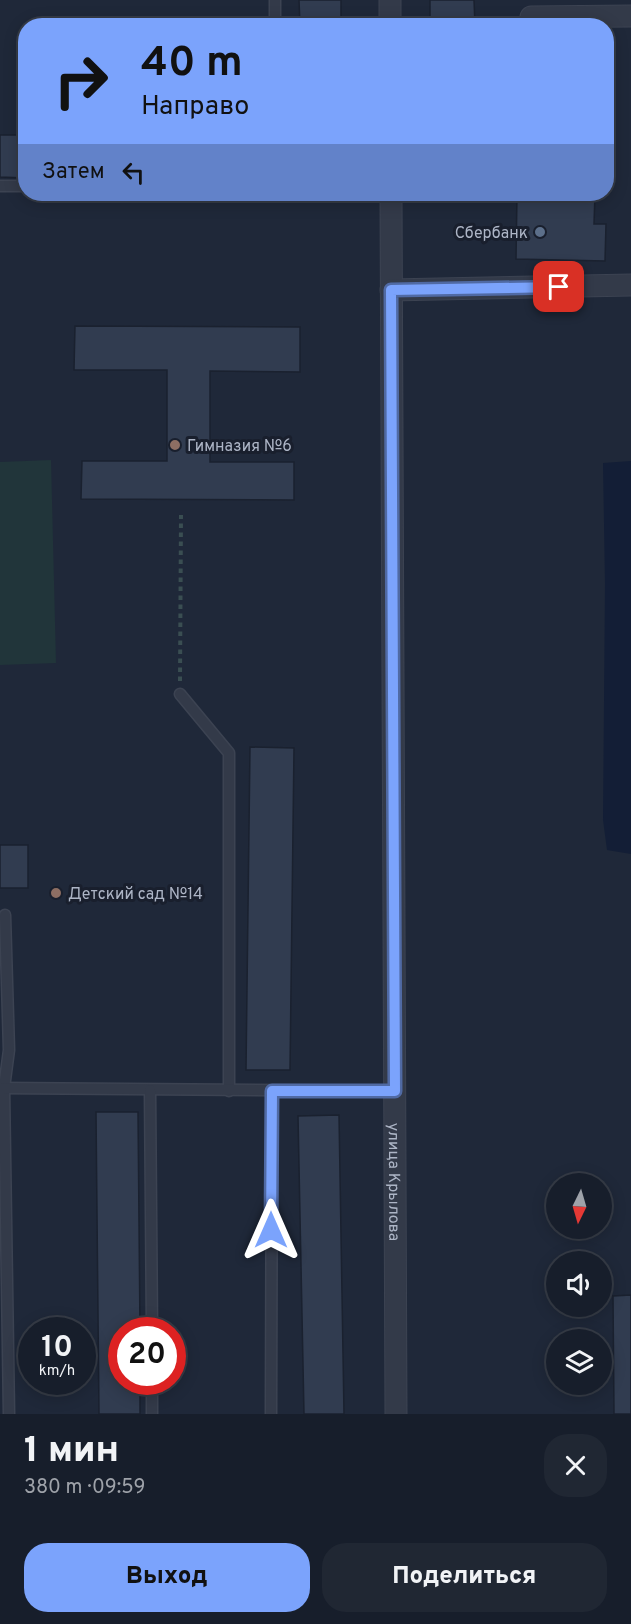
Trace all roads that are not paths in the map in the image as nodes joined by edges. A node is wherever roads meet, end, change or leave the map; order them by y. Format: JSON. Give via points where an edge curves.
{"nodes":[{"id":1,"x":275,"y":0,"type":"edge"},
{"id":2,"x":390,"y":0,"type":"edge"},
{"id":3,"x":631,"y":16,"type":"edge"},
{"id":4,"x":531,"y":17,"type":"dead end"},
{"id":5,"x":275,"y":18,"type":"edge"},
{"id":6,"x":390,"y":18,"type":"edge"},
{"id":7,"x":0,"y":186,"type":"edge"},
{"id":8,"x":18,"y":186,"type":"edge"},
{"id":9,"x":391,"y":201,"type":"edge"},
{"id":10,"x":631,"y":285,"type":"edge"},
{"id":11,"x":391,"y":290,"type":"junction"},
{"id":12,"x":180,"y":693,"type":"road end"},
{"id":13,"x":5,"y":915,"type":"dead end"},
{"id":14,"x":2,"y":1088,"type":"edge"},
{"id":15,"x":150,"y":1090,"type":"junction"},
{"id":16,"x":229,"y":1091,"type":"junction"},
{"id":17,"x":272,"y":1091,"type":"junction"},
{"id":18,"x":395,"y":1091,"type":"junction"},
{"id":19,"x":152,"y":1317,"type":"edge"},
{"id":20,"x":152,"y":1395,"type":"edge"},
{"id":21,"x":9,"y":1414,"type":"edge"},
{"id":22,"x":152,"y":1414,"type":"edge"},
{"id":23,"x":271,"y":1414,"type":"edge"},
{"id":24,"x":396,"y":1414,"type":"edge"}],
"edges":[{"from":1,"to":5,"type":"lane"},
{"from":2,"to":6,"type":"street"},
{"from":3,"to":4,"type":"street"},
{"from":7,"to":8,"type":"lane"},
{"from":9,"to":11,"type":"street","name":"улица Крылова"},
{"from":10,"to":11,"type":"street"},
{"from":11,"to":18,"type":"street","name":"улица Крылова"},
{"from":12,"to":16,"type":"lane","via":[[229,753]]},
{"from":13,"to":14,"type":"lane","via":[[9,1050]]},
{"from":14,"to":15,"type":"lane"},
{"from":14,"to":21,"type":"lane"},
{"from":15,"to":16,"type":"lane"},
{"from":15,"to":19,"type":"lane"},
{"from":16,"to":17,"type":"lane"},
{"from":17,"to":18,"type":"lane"},
{"from":17,"to":23,"type":"lane"},
{"from":18,"to":24,"type":"street","name":"улица Крылова"},
{"from":20,"to":22,"type":"lane"}]}
